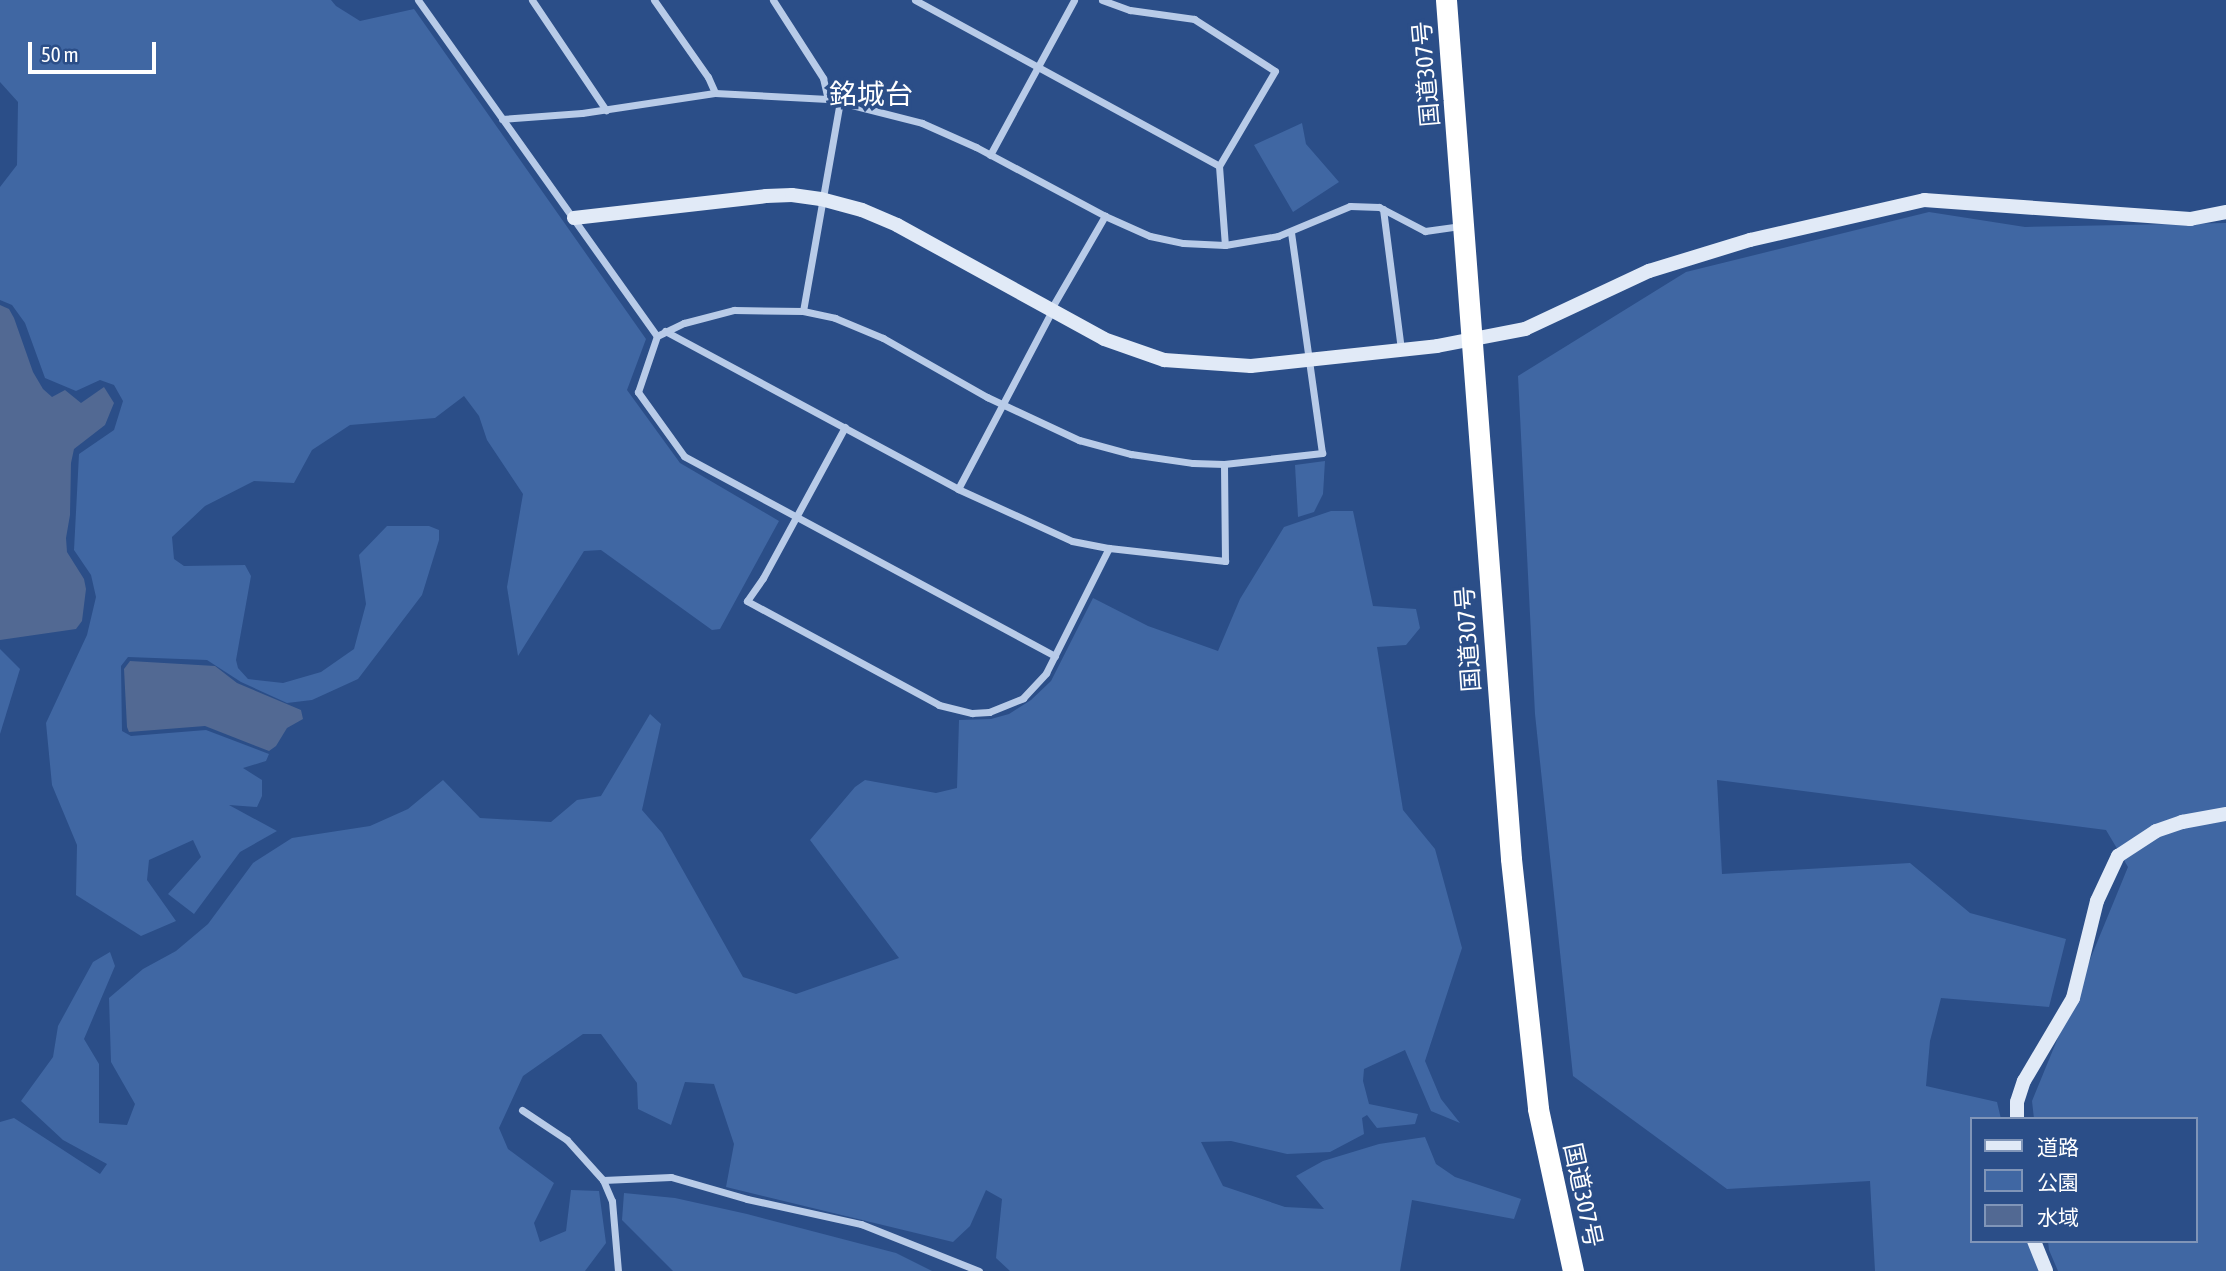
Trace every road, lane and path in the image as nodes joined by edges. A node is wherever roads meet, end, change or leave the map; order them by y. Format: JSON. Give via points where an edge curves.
{"nodes":[{"id":1,"x":418,"y":0,"type":"edge"},
{"id":2,"x":532,"y":0,"type":"edge"},
{"id":3,"x":654,"y":0,"type":"edge"},
{"id":4,"x":773,"y":0,"type":"edge"},
{"id":5,"x":915,"y":0,"type":"edge"},
{"id":6,"x":1074,"y":0,"type":"edge"},
{"id":7,"x":1102,"y":0,"type":"edge"},
{"id":8,"x":1446,"y":0,"type":"edge"},
{"id":9,"x":1037,"y":69,"type":"junction"},
{"id":10,"x":715,"y":93,"type":"junction"},
{"id":11,"x":828,"y":99,"type":"junction"},
{"id":12,"x":840,"y":102,"type":"junction"},
{"id":13,"x":606,"y":110,"type":"junction"},
{"id":14,"x":502,"y":119,"type":"junction"},
{"id":15,"x":990,"y":155,"type":"junction"},
{"id":16,"x":1219,"y":166,"type":"junction"},
{"id":17,"x":821,"y":199,"type":"junction"},
{"id":18,"x":1383,"y":209,"type":"junction"},
{"id":19,"x":2226,"y":212,"type":"edge"},
{"id":20,"x":1105,"y":216,"type":"junction"},
{"id":21,"x":573,"y":218,"type":"junction"},
{"id":22,"x":1464,"y":226,"type":"junction"},
{"id":23,"x":1291,"y":233,"type":"junction"},
{"id":24,"x":1225,"y":245,"type":"junction"},
{"id":25,"x":1052,"y":310,"type":"junction"},
{"id":26,"x":803,"y":311,"type":"junction"},
{"id":27,"x":665,"y":331,"type":"junction"},
{"id":28,"x":657,"y":336,"type":"junction"},
{"id":29,"x":1474,"y":340,"type":"junction"},
{"id":30,"x":1401,"y":350,"type":"junction"},
{"id":31,"x":1310,"y":362,"type":"junction"},
{"id":32,"x":1002,"y":404,"type":"junction"},
{"id":33,"x":845,"y":427,"type":"junction"},
{"id":34,"x":1224,"y":464,"type":"junction"},
{"id":35,"x":958,"y":489,"type":"junction"},
{"id":36,"x":798,"y":516,"type":"junction"},
{"id":37,"x":1109,"y":548,"type":"junction"},
{"id":38,"x":1055,"y":656,"type":"junction"},
{"id":39,"x":2226,"y":814,"type":"edge"},
{"id":40,"x":522,"y":1110,"type":"dead end"},
{"id":41,"x":2017,"y":1117,"type":"edge"},
{"id":42,"x":603,"y":1180,"type":"junction"},
{"id":43,"x":2035,"y":1243,"type":"edge"},
{"id":44,"x":618,"y":1271,"type":"edge"},
{"id":45,"x":979,"y":1271,"type":"edge"},
{"id":46,"x":1573,"y":1271,"type":"edge"},
{"id":47,"x":2046,"y":1271,"type":"edge"}],
"edges":[{"from":1,"to":14,"type":"street"},
{"from":2,"to":13,"type":"street"},
{"from":3,"to":10,"type":"street"},
{"from":4,"to":11,"type":"street","via":[[823,78]]},
{"from":5,"to":9,"type":"street"},
{"from":6,"to":9,"type":"street"},
{"from":7,"to":16,"type":"street","via":[[1130,10],[1194,19],[1275,71]]},
{"from":8,"to":22,"type":"highway","name":"国道307号"},
{"from":9,"to":15,"type":"street"},
{"from":9,"to":16,"type":"street"},
{"from":10,"to":11,"type":"street"},
{"from":10,"to":13,"type":"street"},
{"from":11,"to":12,"type":"street"},
{"from":12,"to":15,"type":"street","via":[[922,123]]},
{"from":12,"to":17,"type":"street"},
{"from":13,"to":14,"type":"street"},
{"from":14,"to":21,"type":"street"},
{"from":15,"to":20,"type":"street"},
{"from":16,"to":24,"type":"street"},
{"from":17,"to":21,"type":"street","via":[[766,196]]},
{"from":17,"to":25,"type":"street","via":[[897,225]]},
{"from":17,"to":26,"type":"street"},
{"from":18,"to":22,"type":"street","via":[[1425,231]]},
{"from":18,"to":23,"type":"street","via":[[1350,206]]},
{"from":18,"to":30,"type":"street"},
{"from":19,"to":29,"type":"street","via":[[2190,219],[1924,200],[1750,240],[1649,271],[1525,329]]},
{"from":20,"to":24,"type":"street","via":[[1150,236],[1202,246]]},
{"from":20,"to":25,"type":"street"},
{"from":21,"to":28,"type":"street"},
{"from":22,"to":29,"type":"highway","name":"国道307号"},
{"from":23,"to":24,"type":"street"},
{"from":23,"to":31,"type":"street"},
{"from":25,"to":31,"type":"street","via":[[1104,339],[1164,360],[1221,366]]},
{"from":25,"to":32,"type":"street"},
{"from":26,"to":27,"type":"street","via":[[734,310]]},
{"from":26,"to":32,"type":"street","via":[[835,318],[883,338]]},
{"from":27,"to":28,"type":"street"},
{"from":27,"to":33,"type":"street"},
{"from":28,"to":36,"type":"street","via":[[638,392],[684,456]]},
{"from":29,"to":30,"type":"street"},
{"from":29,"to":46,"type":"highway","name":"国道307号","via":[[1512,872],[1538,1109]]},
{"from":30,"to":31,"type":"street"},
{"from":31,"to":34,"type":"street","via":[[1322,453]]},
{"from":32,"to":34,"type":"street","via":[[1079,440],[1178,462]]},
{"from":32,"to":35,"type":"street"},
{"from":33,"to":35,"type":"street"},
{"from":33,"to":36,"type":"street"},
{"from":34,"to":37,"type":"street","via":[[1225,561]]},
{"from":35,"to":37,"type":"street","via":[[1072,541]]},
{"from":36,"to":38,"type":"street"},
{"from":36,"to":38,"type":"street","via":[[747,601],[764,611],[939,705],[972,713],[997,710],[1023,698]]},
{"from":37,"to":38,"type":"street"},
{"from":39,"to":41,"type":"street","via":[[2156,831],[2118,856],[2096,901],[2073,998],[2024,1081]]},
{"from":40,"to":42,"type":"street","via":[[567,1140]]},
{"from":42,"to":44,"type":"street","via":[[612,1201]]},
{"from":42,"to":45,"type":"street","via":[[671,1178],[861,1224]]},
{"from":43,"to":47,"type":"street"}]}
